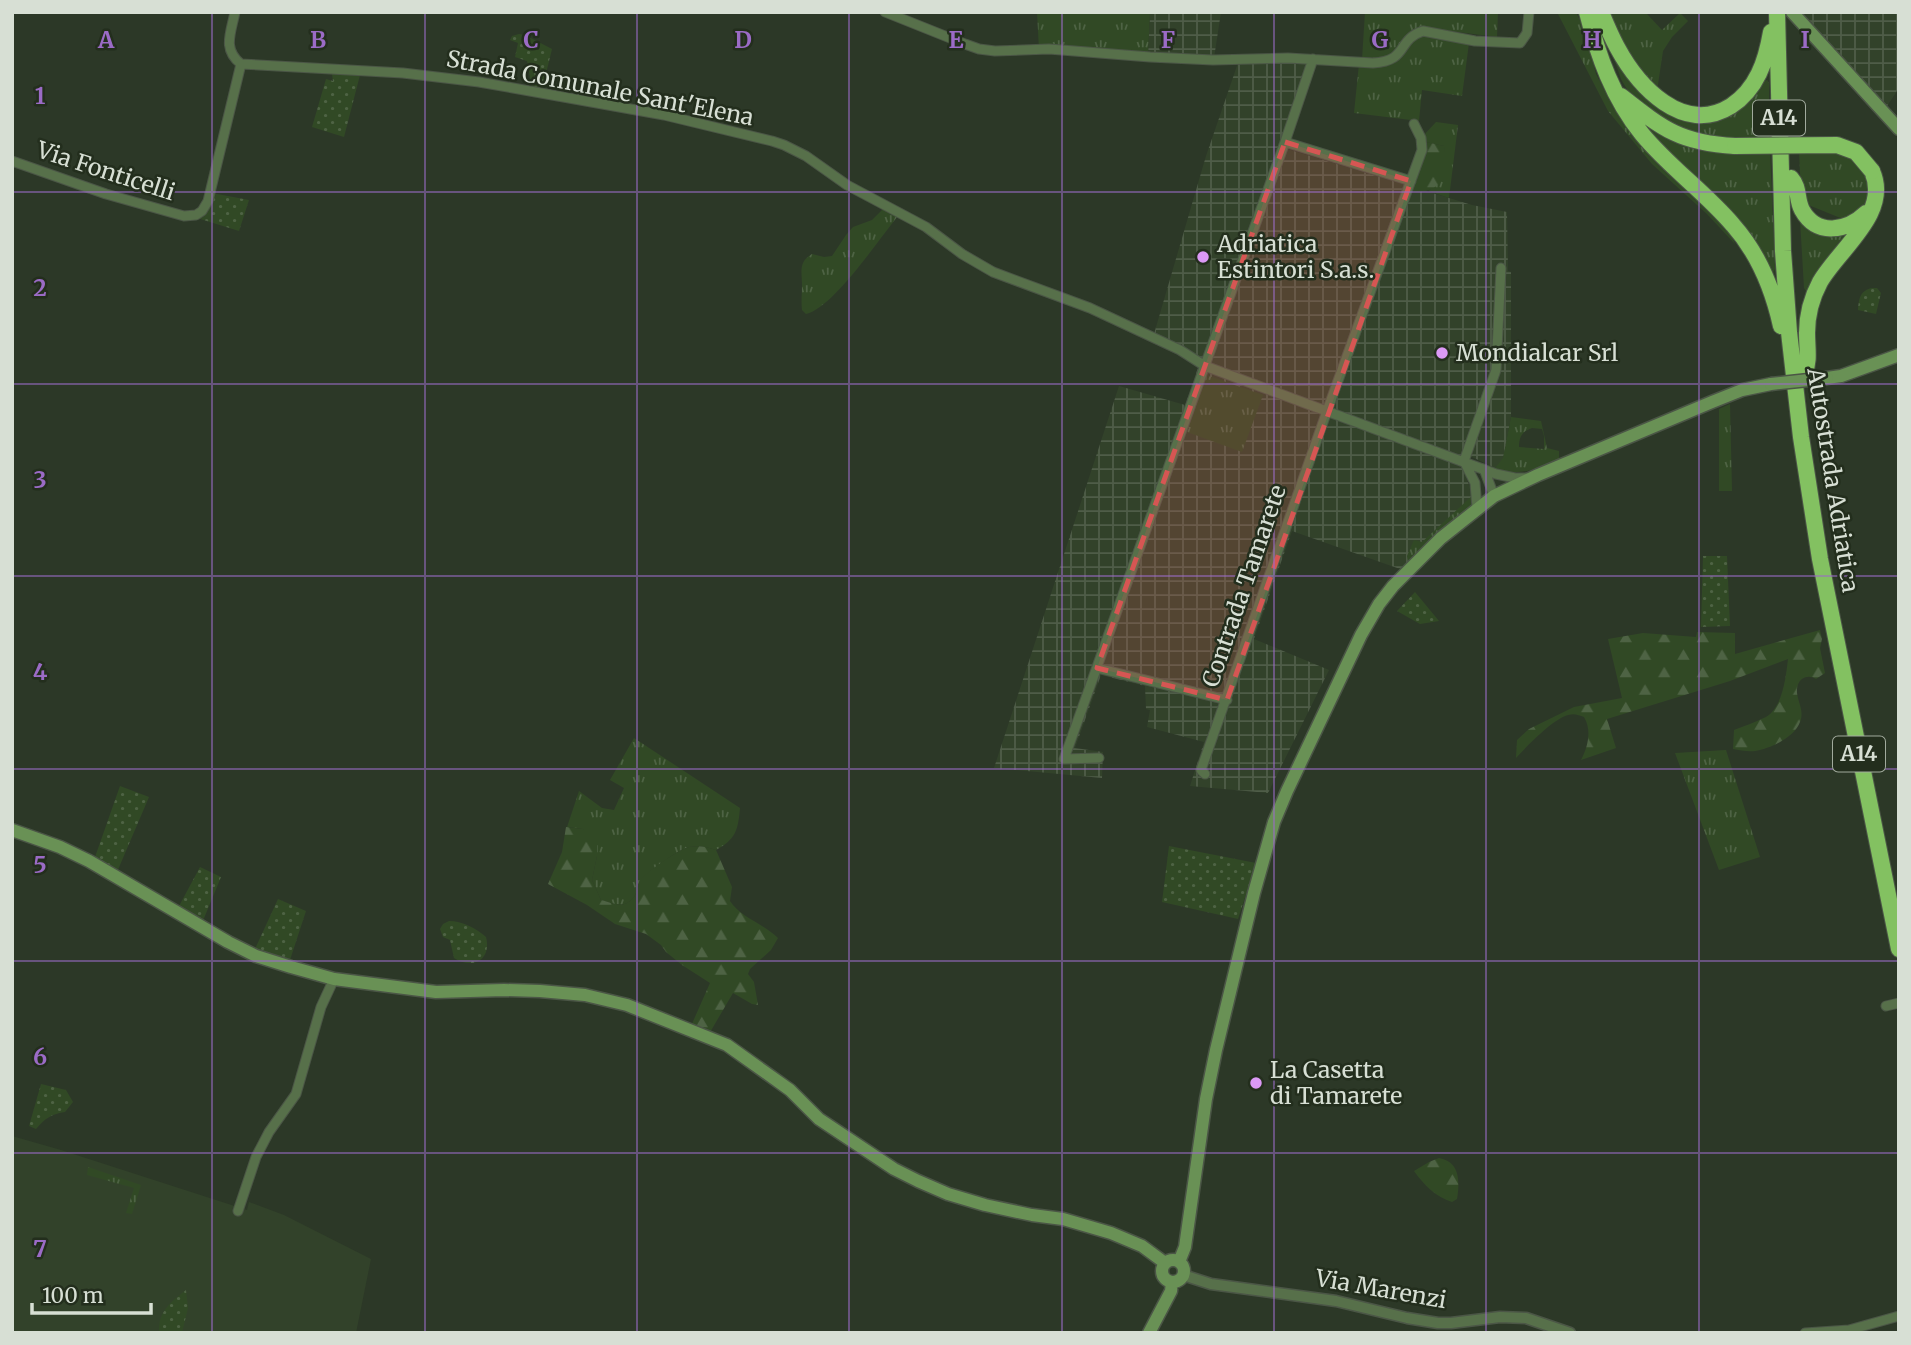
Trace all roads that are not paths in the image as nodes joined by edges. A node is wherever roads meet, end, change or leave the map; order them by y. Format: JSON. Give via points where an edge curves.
{"nodes":[{"id":1,"x":234,"y":12,"type":"edge"},
{"id":2,"x":885,"y":12,"type":"edge"},
{"id":3,"x":1529,"y":12,"type":"edge"},
{"id":4,"x":1587,"y":12,"type":"edge"},
{"id":5,"x":1600,"y":12,"type":"edge"},
{"id":6,"x":1771,"y":12,"type":"edge"},
{"id":7,"x":1777,"y":12,"type":"edge"},
{"id":8,"x":1790,"y":12,"type":"edge"},
{"id":9,"x":1313,"y":59,"type":"junction"},
{"id":10,"x":241,"y":64,"type":"junction"},
{"id":11,"x":1613,"y":87,"type":"junction"},
{"id":12,"x":1634,"y":107,"type":"junction"},
{"id":13,"x":1414,"y":124,"type":"dead end"},
{"id":14,"x":1899,"y":128,"type":"edge"},
{"id":15,"x":1285,"y":142,"type":"junction"},
{"id":16,"x":12,"y":161,"type":"edge"},
{"id":17,"x":1791,"y":178,"type":"junction"},
{"id":18,"x":1411,"y":181,"type":"junction"},
{"id":19,"x":1873,"y":207,"type":"junction"},
{"id":20,"x":1501,"y":268,"type":"dead end"},
{"id":21,"x":1899,"y":355,"type":"edge"},
{"id":22,"x":1205,"y":366,"type":"junction"},
{"id":23,"x":1804,"y":375,"type":"junction"},
{"id":24,"x":1327,"y":411,"type":"junction"},
{"id":25,"x":1801,"y":437,"type":"junction"},
{"id":26,"x":1464,"y":461,"type":"junction"},
{"id":27,"x":1484,"y":469,"type":"junction"},
{"id":28,"x":1530,"y":478,"type":"junction"},
{"id":29,"x":1475,"y":483,"type":"junction"},
{"id":30,"x":1494,"y":496,"type":"junction"},
{"id":31,"x":1478,"y":508,"type":"junction"},
{"id":32,"x":1097,"y":668,"type":"junction"},
{"id":33,"x":1227,"y":700,"type":"junction"},
{"id":34,"x":1099,"y":758,"type":"dead end"},
{"id":35,"x":1205,"y":774,"type":"dead end"},
{"id":36,"x":12,"y":830,"type":"edge"},
{"id":37,"x":1899,"y":897,"type":"edge"},
{"id":38,"x":1899,"y":949,"type":"edge"},
{"id":39,"x":334,"y":979,"type":"junction"},
{"id":40,"x":1899,"y":1003,"type":"edge"},
{"id":41,"x":1886,"y":1006,"type":"dead end"},
{"id":42,"x":238,"y":1211,"type":"dead end"},
{"id":43,"x":1179,"y":1262,"type":"junction"},
{"id":44,"x":1165,"y":1263,"type":"junction"},
{"id":45,"x":1178,"y":1279,"type":"junction"},
{"id":46,"x":1899,"y":1315,"type":"edge"},
{"id":47,"x":1149,"y":1333,"type":"edge"},
{"id":48,"x":1570,"y":1333,"type":"edge"},
{"id":49,"x":1805,"y":1333,"type":"edge"}],
"edges":[{"from":1,"to":10,"type":"street","via":[[229,44],[232,57]]},
{"from":2,"to":9,"type":"street","via":[[967,45],[995,51],[1049,49],[1213,60]]},
{"from":3,"to":9,"type":"street","via":[[1527,33],[1520,43],[1475,41],[1423,31],[1386,62]]},
{"from":4,"to":11,"type":"highway"},
{"from":5,"to":6,"type":"highway","via":[[1617,48],[1646,86],[1668,106],[1698,116],[1723,110],[1750,89],[1766,53]]},
{"from":5,"to":12,"type":"highway","via":[[1609,59]]},
{"from":7,"to":25,"type":"highway","name":"Autostrada Adriatica","number":"A14","via":[[1783,251]]},
{"from":8,"to":14,"type":"main road"},
{"from":8,"to":17,"type":"highway","name":"Autostrada Adriatica","number":"A14"},
{"from":9,"to":15,"type":"street"},
{"from":10,"to":16,"type":"street","name":"Via Fonticelli","via":[[208,201],[196,215],[140,204]]},
{"from":10,"to":22,"type":"street","name":"Strada Comunale Sant'Elena","via":[[480,82],[664,115],[772,141],[926,227],[993,272],[1090,308]]},
{"from":11,"to":12,"type":"highway"},
{"from":11,"to":25,"type":"highway","via":[[1642,133],[1734,226],[1757,260],[1778,313],[1794,427]]},
{"from":12,"to":19,"type":"highway","bridge":true,"via":[[1661,126],[1698,142],[1838,145],[1856,152],[1872,171],[1876,186]]},
{"from":13,"to":18,"type":"street","name":"Contrada Tamarete","via":[[1422,138],[1422,150]]},
{"from":15,"to":18,"type":"street"},
{"from":15,"to":22,"type":"street"},
{"from":17,"to":19,"type":"highway","via":[[1803,211],[1821,226],[1850,225]]},
{"from":17,"to":23,"type":"highway","name":"Autostrada Adriatica","number":"A14"},
{"from":18,"to":24,"type":"street","name":"Contrada Tamarete"},
{"from":19,"to":23,"type":"highway","via":[[1814,294],[1808,321],[1809,364]]},
{"from":20,"to":26,"type":"street","via":[[1496,370]]},
{"from":21,"to":28,"type":"main road","bridge":true,"via":[[1841,376],[1742,390]]},
{"from":22,"to":24,"type":"street","name":"Strada Comunale Sant'Elena"},
{"from":22,"to":32,"type":"street"},
{"from":23,"to":37,"type":"highway","name":"Autostrada Adriatica","number":"A14","via":[[1826,530]]},
{"from":24,"to":26,"type":"street","name":"Strada Comunale Sant'Elena"},
{"from":24,"to":33,"type":"street","name":"Contrada Tamarete"},
{"from":25,"to":38,"type":"highway","name":"Autostrada Adriatica","number":"A14","via":[[1825,583]]},
{"from":26,"to":27,"type":"street","name":"Strada Comunale Sant'Elena"},
{"from":26,"to":29,"type":"street"},
{"from":27,"to":28,"type":"street","name":"Strada Comunale Sant'Elena"},
{"from":27,"to":30,"type":"street"},
{"from":28,"to":30,"type":"main road"},
{"from":29,"to":30,"type":"street"},
{"from":29,"to":31,"type":"street"},
{"from":30,"to":31,"type":"main road"},
{"from":31,"to":43,"type":"main road","via":[[1441,538],[1379,604],[1274,822],[1216,1050]]},
{"from":32,"to":33,"type":"street"},
{"from":32,"to":34,"type":"street","via":[[1064,758]]},
{"from":33,"to":35,"type":"street","name":"Contrada Tamarete","via":[[1201,770]]},
{"from":36,"to":39,"type":"main road","via":[[89,861],[256,956]]},
{"from":39,"to":42,"type":"street","via":[[321,1007],[296,1094],[256,1157]]},
{"from":39,"to":44,"type":"main road","via":[[436,992],[585,995],[627,1005],[727,1045],[790,1090],[819,1119],[918,1181],[985,1205],[1111,1233],[1142,1246]]},
{"from":40,"to":41,"type":"street"},
{"from":43,"to":44,"type":"main road"},
{"from":43,"to":45,"type":"main road","via":[[1184,1268]]},
{"from":44,"to":45,"type":"main road","via":[[1163,1276]]},
{"from":45,"to":47,"type":"main road"},
{"from":45,"to":48,"type":"street","name":"Via Marenzi","via":[[1336,1301],[1438,1323],[1526,1318]]},
{"from":46,"to":49,"type":"street","via":[[1849,1330]]}]}
